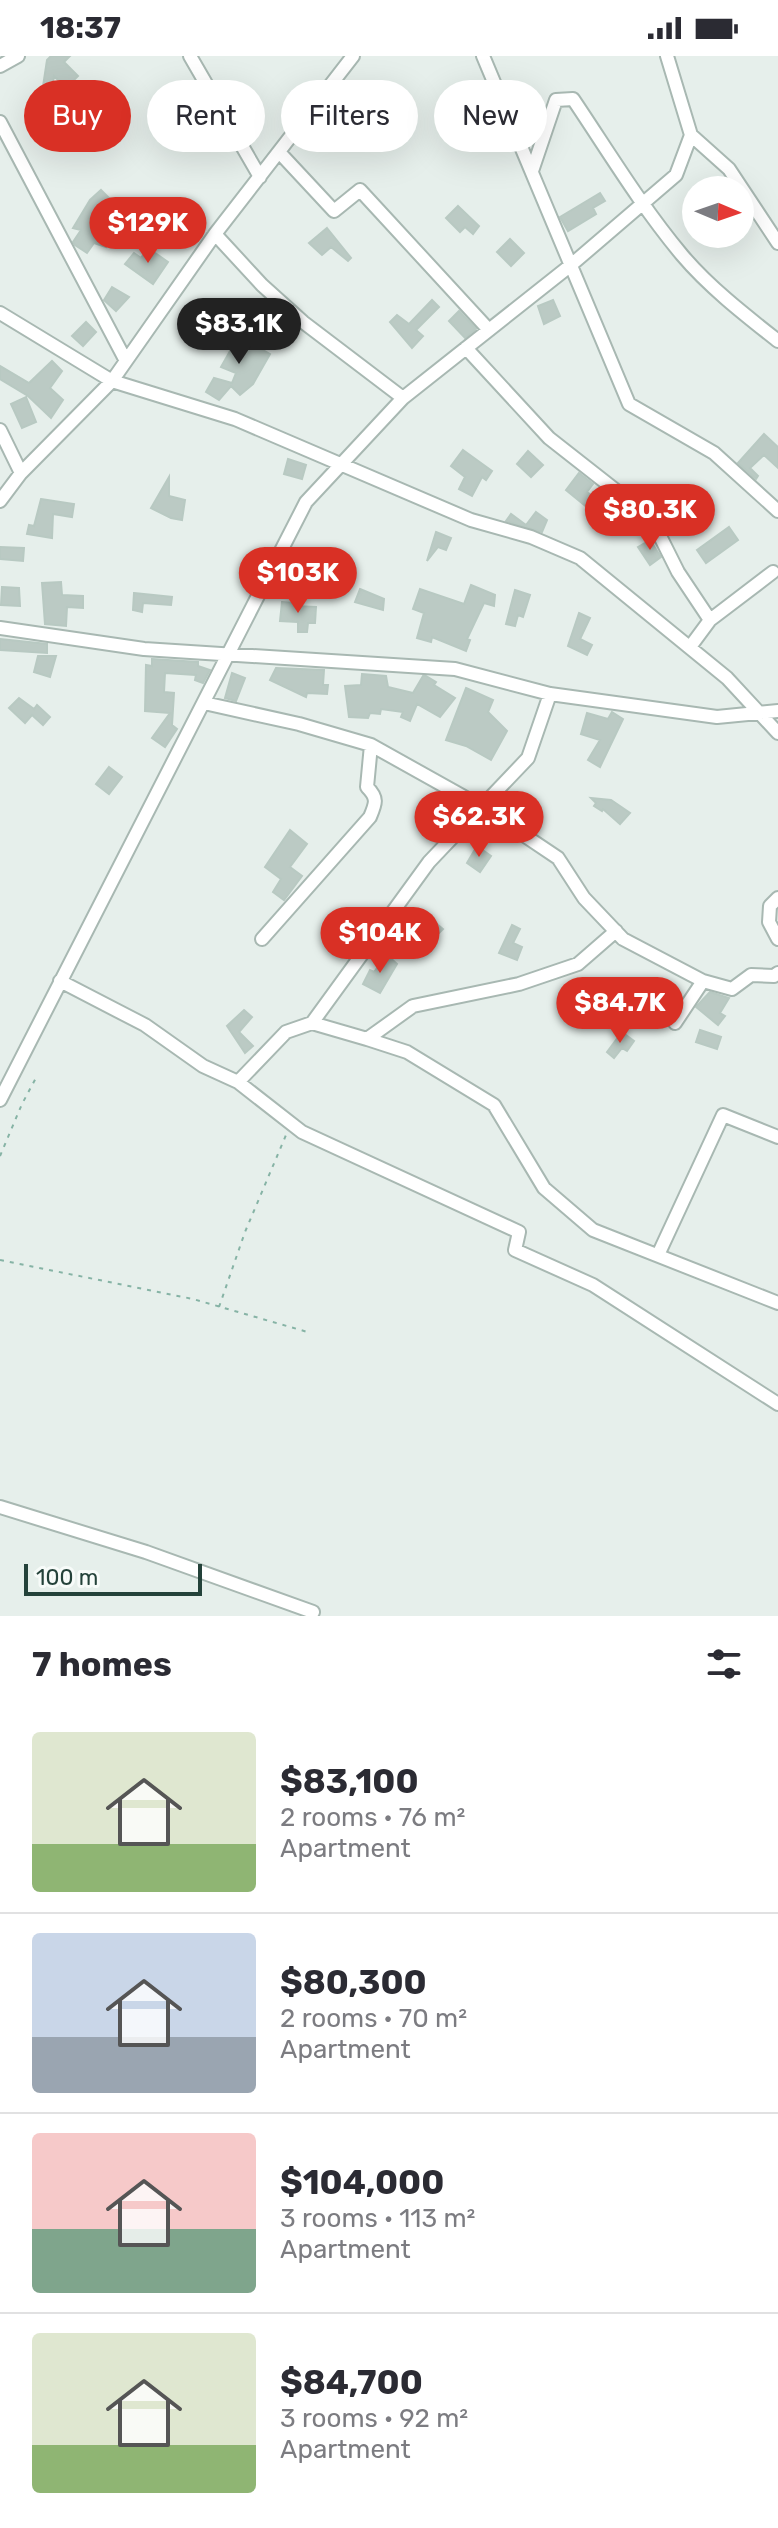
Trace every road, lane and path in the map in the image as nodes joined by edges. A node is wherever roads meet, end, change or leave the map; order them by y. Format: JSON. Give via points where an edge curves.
{"nodes":[{"id":1,"x":18,"y":56,"type":"edge"},
{"id":2,"x":190,"y":56,"type":"edge"},
{"id":3,"x":353,"y":56,"type":"edge"},
{"id":4,"x":483,"y":56,"type":"edge"},
{"id":5,"x":667,"y":56,"type":"edge"},
{"id":6,"x":0,"y":66,"type":"edge"},
{"id":7,"x":0,"y":122,"type":"edge"},
{"id":8,"x":691,"y":135,"type":"junction"},
{"id":9,"x":279,"y":152,"type":"junction"},
{"id":10,"x":532,"y":171,"type":"junction"},
{"id":11,"x":260,"y":177,"type":"junction"},
{"id":12,"x":643,"y":203,"type":"junction"},
{"id":13,"x":215,"y":234,"type":"junction"},
{"id":14,"x":778,"y":243,"type":"edge"},
{"id":15,"x":571,"y":265,"type":"junction"},
{"id":16,"x":0,"y":313,"type":"edge"},
{"id":17,"x":489,"y":330,"type":"junction"},
{"id":18,"x":778,"y":341,"type":"edge"},
{"id":19,"x":466,"y":348,"type":"junction"},
{"id":20,"x":126,"y":361,"type":"junction"},
{"id":21,"x":112,"y":381,"type":"junction"},
{"id":22,"x":403,"y":398,"type":"junction"},
{"id":23,"x":0,"y":430,"type":"edge"},
{"id":24,"x":340,"y":463,"type":"junction"},
{"id":25,"x":21,"y":473,"type":"junction"},
{"id":26,"x":0,"y":501,"type":"edge"},
{"id":27,"x":778,"y":511,"type":"edge"},
{"id":28,"x":773,"y":572,"type":"dead end"},
{"id":29,"x":710,"y":620,"type":"junction"},
{"id":30,"x":0,"y":628,"type":"edge"},
{"id":31,"x":690,"y":647,"type":"junction"},
{"id":32,"x":232,"y":652,"type":"junction"},
{"id":33,"x":550,"y":694,"type":"junction"},
{"id":34,"x":204,"y":703,"type":"junction"},
{"id":35,"x":778,"y":711,"type":"edge"},
{"id":36,"x":757,"y":712,"type":"junction"},
{"id":37,"x":778,"y":733,"type":"edge"},
{"id":38,"x":371,"y":745,"type":"junction"},
{"id":39,"x":482,"y":807,"type":"junction"},
{"id":40,"x":778,"y":898,"type":"edge"},
{"id":41,"x":616,"y":931,"type":"junction"},
{"id":42,"x":262,"y":939,"type":"dead end"},
{"id":43,"x":778,"y":939,"type":"edge"},
{"id":44,"x":778,"y":973,"type":"edge"},
{"id":45,"x":60,"y":981,"type":"junction"},
{"id":46,"x":703,"y":981,"type":"junction"},
{"id":47,"x":312,"y":1023,"type":"junction"},
{"id":48,"x":675,"y":1023,"type":"dead end"},
{"id":49,"x":367,"y":1039,"type":"junction"},
{"id":50,"x":37,"y":1076,"type":"dead end"},
{"id":51,"x":238,"y":1082,"type":"junction"},
{"id":52,"x":0,"y":1100,"type":"edge"},
{"id":53,"x":291,"y":1123,"type":"junction"},
{"id":54,"x":778,"y":1137,"type":"edge"},
{"id":55,"x":0,"y":1156,"type":"edge"},
{"id":56,"x":658,"y":1255,"type":"junction"},
{"id":57,"x":0,"y":1260,"type":"edge"},
{"id":58,"x":778,"y":1303,"type":"edge"},
{"id":59,"x":219,"y":1307,"type":"junction"},
{"id":60,"x":311,"y":1333,"type":"dead end"},
{"id":61,"x":778,"y":1404,"type":"edge"},
{"id":62,"x":0,"y":1507,"type":"edge"},
{"id":63,"x":313,"y":1612,"type":"dead end"}],
"edges":[{"from":1,"to":6,"type":"street"},
{"from":2,"to":11,"type":"street"},
{"from":3,"to":9,"type":"street"},
{"from":4,"to":10,"type":"street"},
{"from":5,"to":8,"type":"street"},
{"from":7,"to":20,"type":"street"},
{"from":8,"to":12,"type":"street","via":[[676,175]]},
{"from":8,"to":14,"type":"street","via":[[729,169]]},
{"from":9,"to":11,"type":"street"},
{"from":9,"to":17,"type":"street","via":[[334,211],[360,190]]},
{"from":10,"to":12,"type":"street","via":[[556,100],[573,99]]},
{"from":10,"to":15,"type":"street"},
{"from":11,"to":13,"type":"street"},
{"from":12,"to":15,"type":"street"},
{"from":12,"to":18,"type":"street","via":[[684,257]]},
{"from":13,"to":20,"type":"street"},
{"from":13,"to":22,"type":"street","via":[[303,322]]},
{"from":15,"to":17,"type":"street"},
{"from":15,"to":27,"type":"street","via":[[629,404],[714,453]]},
{"from":16,"to":21,"type":"street"},
{"from":17,"to":19,"type":"street"},
{"from":19,"to":22,"type":"street"},
{"from":19,"to":29,"type":"street","via":[[549,438],[628,500],[659,534]]},
{"from":20,"to":21,"type":"street"},
{"from":21,"to":24,"type":"street","via":[[235,419]]},
{"from":21,"to":25,"type":"street"},
{"from":22,"to":24,"type":"street"},
{"from":23,"to":25,"type":"street"},
{"from":24,"to":31,"type":"street","via":[[471,520],[580,558]]},
{"from":24,"to":32,"type":"street","via":[[306,502]]},
{"from":25,"to":26,"type":"street"},
{"from":28,"to":29,"type":"street"},
{"from":29,"to":31,"type":"street"},
{"from":30,"to":32,"type":"street","via":[[144,649]]},
{"from":31,"to":36,"type":"street"},
{"from":32,"to":33,"type":"street","via":[[455,669]]},
{"from":32,"to":34,"type":"street"},
{"from":33,"to":36,"type":"street","via":[[717,717]]},
{"from":33,"to":39,"type":"street","via":[[528,758]]},
{"from":34,"to":38,"type":"street"},
{"from":34,"to":45,"type":"street"},
{"from":35,"to":36,"type":"street"},
{"from":36,"to":37,"type":"street"},
{"from":38,"to":39,"type":"street"},
{"from":38,"to":42,"type":"street","via":[[367,787],[376,803],[370,817]]},
{"from":39,"to":41,"type":"street","via":[[558,858],[584,898]]},
{"from":39,"to":47,"type":"street","via":[[429,862]]},
{"from":40,"to":43,"type":"street","via":[[770,906],[769,922]]},
{"from":41,"to":46,"type":"street"},
{"from":41,"to":49,"type":"street","via":[[578,964],[519,984],[413,1006]]},
{"from":44,"to":46,"type":"street","via":[[751,975],[732,989]]},
{"from":45,"to":51,"type":"street"},
{"from":45,"to":52,"type":"street"},
{"from":46,"to":48,"type":"street"},
{"from":47,"to":49,"type":"street"},
{"from":47,"to":51,"type":"street","via":[[286,1032]]},
{"from":49,"to":56,"type":"street","via":[[407,1052],[494,1105],[544,1188],[593,1230]]},
{"from":50,"to":55,"type":"path"},
{"from":51,"to":53,"type":"street"},
{"from":53,"to":59,"type":"path"},
{"from":53,"to":61,"type":"street","via":[[519,1232],[515,1250],[593,1285]]},
{"from":54,"to":56,"type":"street","via":[[723,1115]]},
{"from":56,"to":58,"type":"street"},
{"from":57,"to":59,"type":"path"},
{"from":59,"to":60,"type":"path"},
{"from":62,"to":63,"type":"street"}]}
